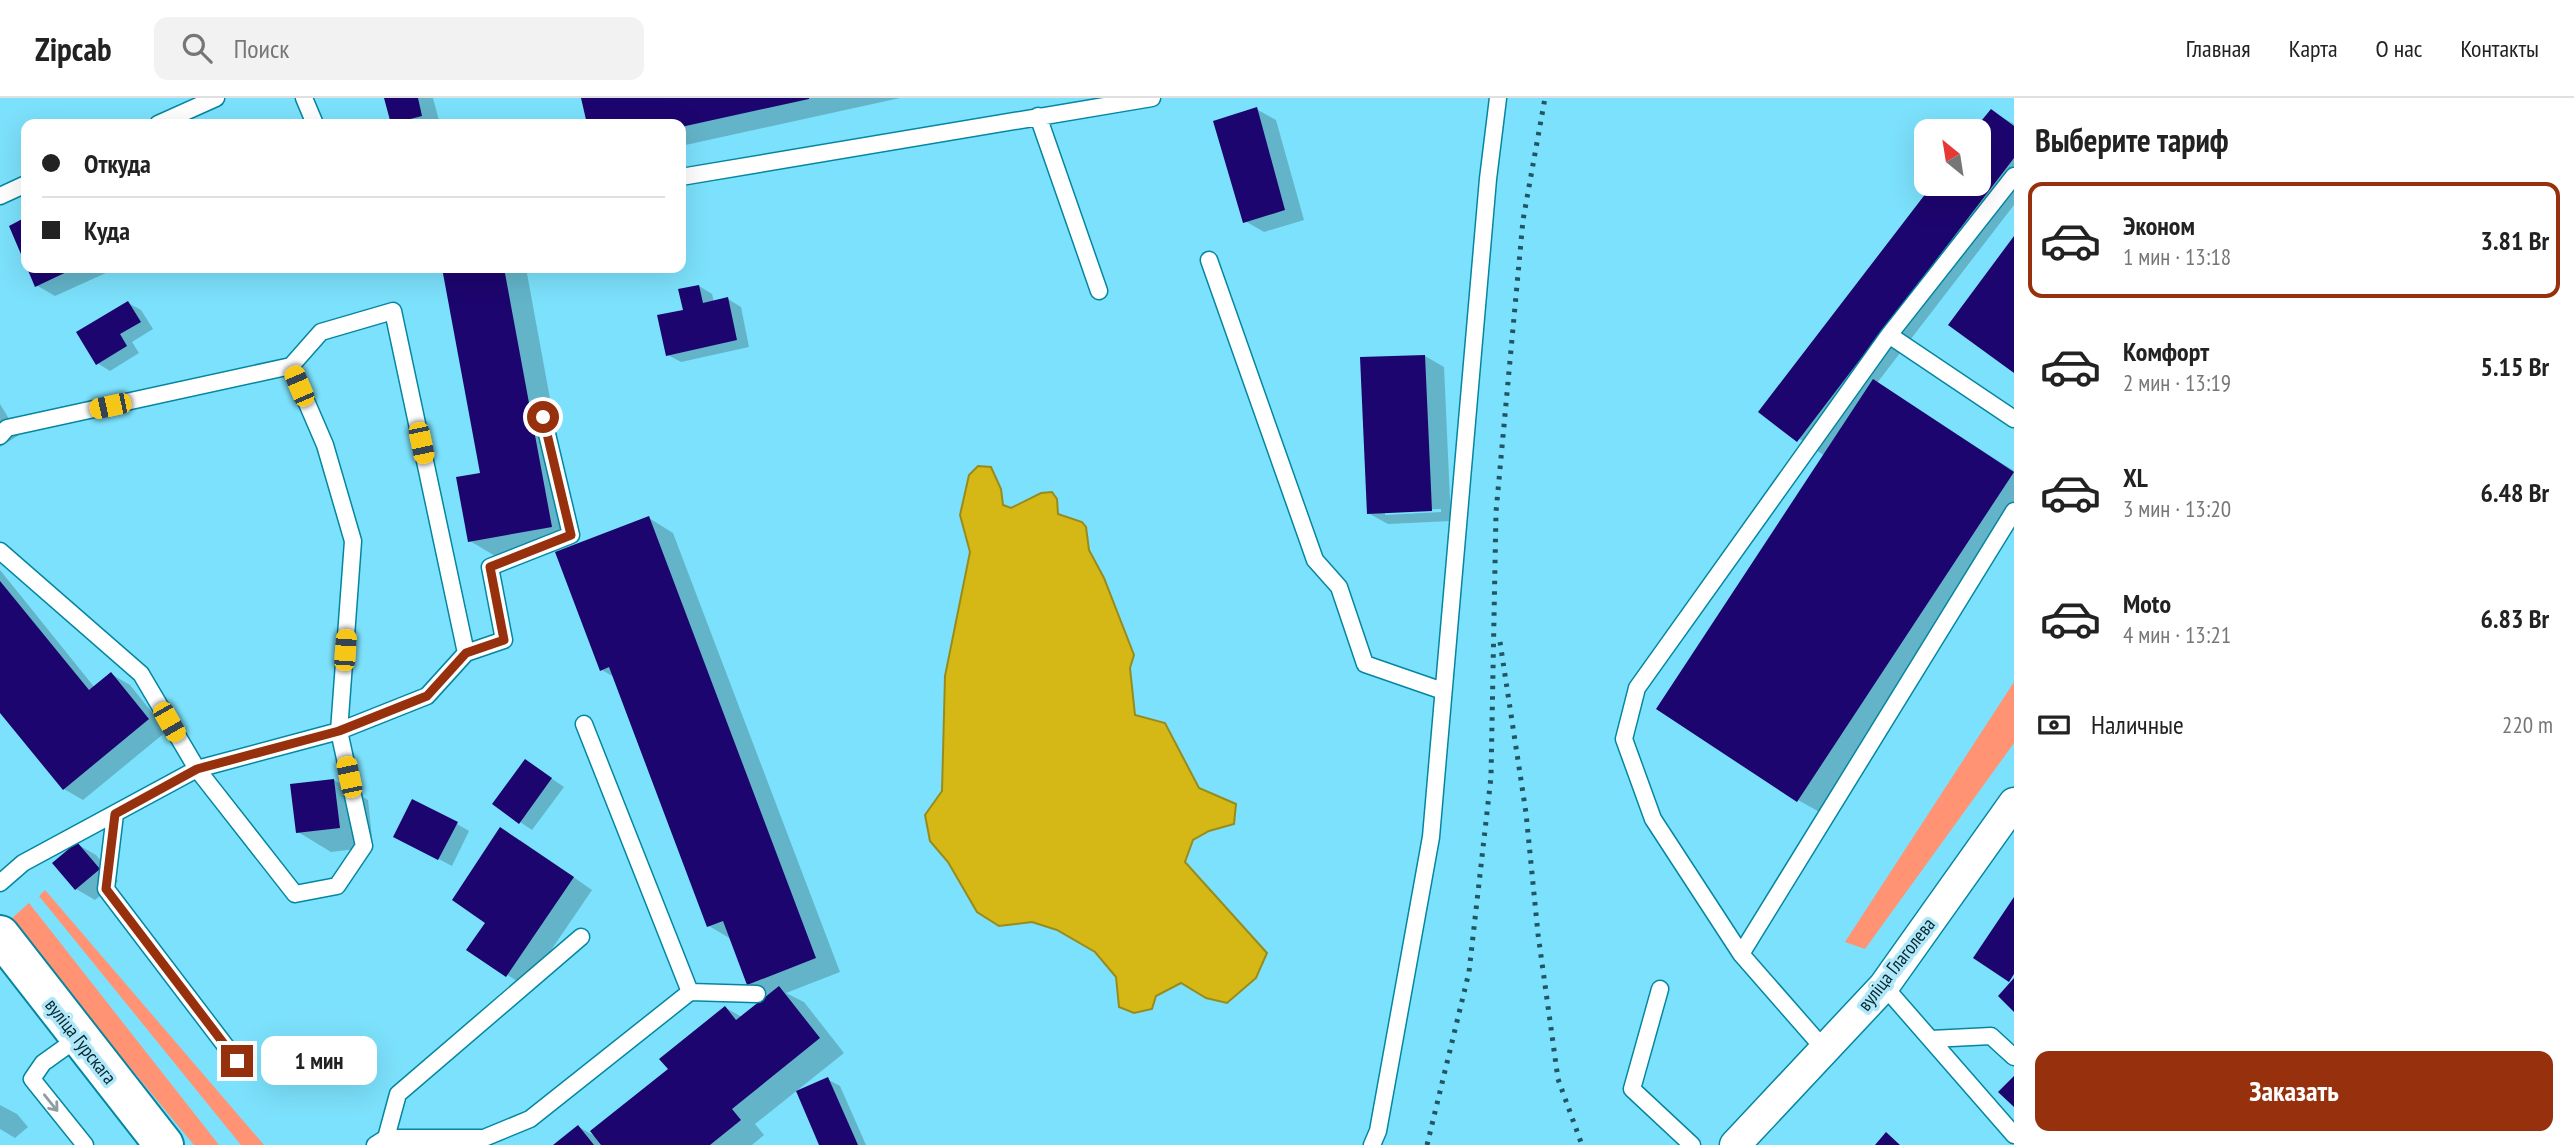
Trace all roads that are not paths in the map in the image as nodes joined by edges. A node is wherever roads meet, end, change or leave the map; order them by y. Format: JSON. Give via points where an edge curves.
{"nodes":[{"id":1,"x":216,"y":98,"type":"edge"},
{"id":2,"x":304,"y":98,"type":"edge"},
{"id":3,"x":1152,"y":98,"type":"edge"},
{"id":4,"x":1498,"y":98,"type":"edge"},
{"id":5,"x":1038,"y":116,"type":"junction"},
{"id":6,"x":169,"y":119,"type":"edge"},
{"id":7,"x":312,"y":119,"type":"edge"},
{"id":8,"x":686,"y":176,"type":"edge"},
{"id":9,"x":2014,"y":176,"type":"edge"},
{"id":10,"x":21,"y":186,"type":"edge"},
{"id":11,"x":0,"y":196,"type":"edge"},
{"id":12,"x":1209,"y":260,"type":"dead end"},
{"id":13,"x":1099,"y":291,"type":"dead end"},
{"id":14,"x":1889,"y":335,"type":"junction"},
{"id":15,"x":291,"y":366,"type":"junction"},
{"id":16,"x":543,"y":417,"type":"dead end"},
{"id":17,"x":2014,"y":420,"type":"edge"},
{"id":18,"x":0,"y":436,"type":"edge"},
{"id":19,"x":2014,"y":511,"type":"edge"},
{"id":20,"x":0,"y":551,"type":"edge"},
{"id":21,"x":466,"y":653,"type":"junction"},
{"id":22,"x":1443,"y":691,"type":"junction"},
{"id":23,"x":584,"y":724,"type":"dead end"},
{"id":24,"x":339,"y":731,"type":"junction"},
{"id":25,"x":197,"y":769,"type":"junction"},
{"id":26,"x":2014,"y":803,"type":"edge"},
{"id":27,"x":115,"y":814,"type":"junction"},
{"id":28,"x":0,"y":883,"type":"edge"},
{"id":29,"x":0,"y":935,"type":"edge"},
{"id":30,"x":581,"y":937,"type":"dead end"},
{"id":31,"x":1741,"y":954,"type":"junction"},
{"id":32,"x":1884,"y":986,"type":"junction"},
{"id":33,"x":1660,"y":989,"type":"dead end"},
{"id":34,"x":690,"y":992,"type":"junction"},
{"id":35,"x":757,"y":994,"type":"dead end"},
{"id":36,"x":78,"y":1038,"type":"junction"},
{"id":37,"x":1931,"y":1039,"type":"junction"},
{"id":38,"x":1825,"y":1050,"type":"junction"},
{"id":39,"x":2014,"y":1057,"type":"edge"},
{"id":40,"x":237,"y":1061,"type":"dead end"},
{"id":41,"x":2014,"y":1135,"type":"edge"},
{"id":42,"x":380,"y":1141,"type":"edge"},
{"id":43,"x":485,"y":1142,"type":"edge"},
{"id":44,"x":85,"y":1145,"type":"edge"},
{"id":45,"x":164,"y":1145,"type":"edge"},
{"id":46,"x":1372,"y":1145,"type":"edge"},
{"id":47,"x":1692,"y":1145,"type":"edge"},
{"id":48,"x":1735,"y":1145,"type":"edge"}],
"edges":[{"from":1,"to":6,"type":"lane"},
{"from":2,"to":7,"type":"lane"},
{"from":3,"to":5,"type":"lane"},
{"from":4,"to":22,"type":"lane"},
{"from":5,"to":8,"type":"lane"},
{"from":5,"to":13,"type":"lane"},
{"from":9,"to":14,"type":"lane"},
{"from":10,"to":11,"type":"lane"},
{"from":12,"to":22,"type":"lane","via":[[1315,561],[1339,587],[1365,664]]},
{"from":14,"to":17,"type":"lane"},
{"from":14,"to":31,"type":"lane","via":[[1637,688],[1624,739],[1653,819]]},
{"from":15,"to":18,"type":"lane","via":[[7,428]]},
{"from":15,"to":21,"type":"lane","via":[[321,332],[393,311]]},
{"from":15,"to":24,"type":"lane","via":[[325,445],[353,541]]},
{"from":16,"to":21,"type":"lane","via":[[571,535],[490,567],[504,640]]},
{"from":19,"to":31,"type":"lane"},
{"from":20,"to":25,"type":"lane","via":[[141,674]]},
{"from":21,"to":24,"type":"lane","via":[[427,696]]},
{"from":22,"to":46,"type":"lane","via":[[1431,837]]},
{"from":23,"to":34,"type":"lane"},
{"from":24,"to":25,"type":"lane"},
{"from":24,"to":25,"type":"lane","via":[[364,846],[337,886],[295,894]]},
{"from":25,"to":27,"type":"lane"},
{"from":26,"to":32,"type":"street","name":"вуліца Глаголева"},
{"from":27,"to":28,"type":"lane","via":[[23,863]]},
{"from":27,"to":40,"type":"lane","via":[[106,889]]},
{"from":29,"to":36,"type":"main road","name":"вуліца Гурскага"},
{"from":30,"to":42,"type":"lane","via":[[398,1094]]},
{"from":31,"to":38,"type":"lane"},
{"from":32,"to":37,"type":"lane"},
{"from":32,"to":38,"type":"street","name":"вуліца Глаголева"},
{"from":33,"to":47,"type":"lane","via":[[1632,1089]]},
{"from":34,"to":35,"type":"lane"},
{"from":34,"to":43,"type":"lane","via":[[530,1119]]},
{"from":36,"to":44,"type":"lane","one_way":true,"via":[[43,1063],[32,1079]]},
{"from":36,"to":45,"type":"main road","name":"вуліца Гурскага"},
{"from":37,"to":39,"type":"lane","via":[[1991,1036]]},
{"from":37,"to":41,"type":"lane"},
{"from":38,"to":48,"type":"street","name":"вуліца Глаголева"},
{"from":42,"to":43,"type":"lane"}]}
